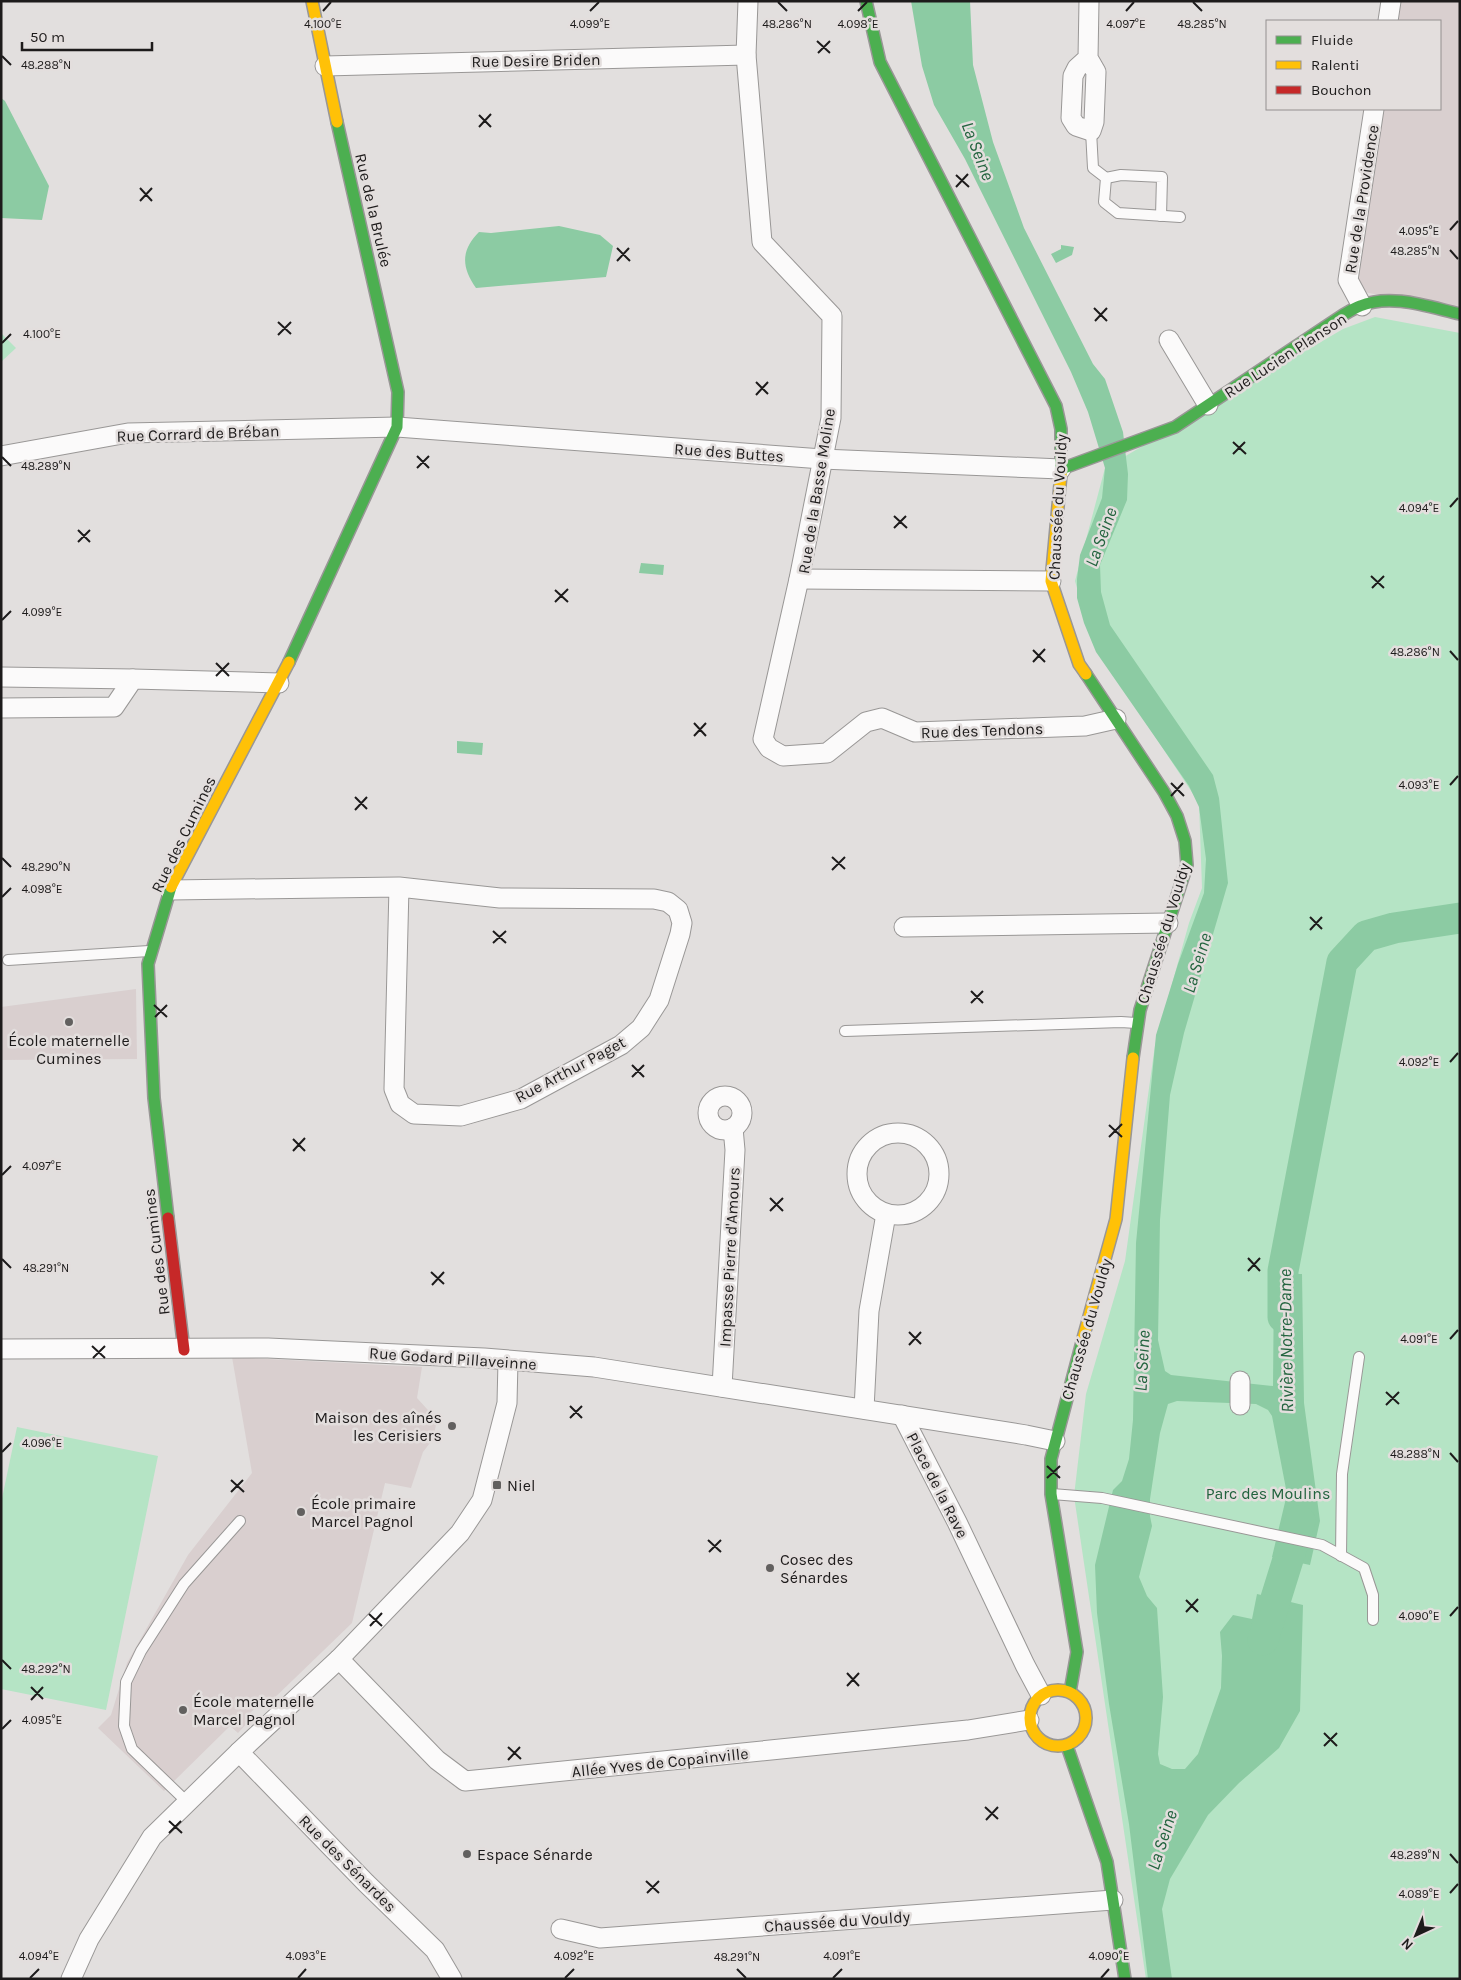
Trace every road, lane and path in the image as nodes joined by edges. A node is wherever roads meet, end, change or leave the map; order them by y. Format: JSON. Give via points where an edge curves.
{"nodes":[{"id":1,"x":312,"y":1,"type":"edge"},
{"id":2,"x":748,"y":1,"type":"edge"},
{"id":3,"x":866,"y":1,"type":"edge"},
{"id":4,"x":1090,"y":1,"type":"edge"},
{"id":5,"x":1391,"y":1,"type":"edge"},
{"id":6,"x":1388,"y":20,"type":"edge"},
{"id":7,"x":746,"y":55,"type":"junction"},
{"id":8,"x":325,"y":66,"type":"junction"},
{"id":9,"x":1374,"y":110,"type":"edge"},
{"id":10,"x":1090,"y":131,"type":"joint"},
{"id":11,"x":1106,"y":178,"type":"junction"},
{"id":12,"x":1160,"y":216,"type":"junction"},
{"id":13,"x":1180,"y":217,"type":"dead end"},
{"id":14,"x":1362,"y":306,"type":"junction"},
{"id":15,"x":1460,"y":314,"type":"edge"},
{"id":16,"x":1169,"y":340,"type":"dead end"},
{"id":17,"x":1208,"y":404,"type":"junction"},
{"id":18,"x":397,"y":427,"type":"junction"},
{"id":19,"x":1,"y":456,"type":"edge"},
{"id":20,"x":822,"y":459,"type":"junction"},
{"id":21,"x":1061,"y":469,"type":"junction"},
{"id":22,"x":798,"y":579,"type":"junction"},
{"id":23,"x":1051,"y":581,"type":"junction"},
{"id":24,"x":1,"y":677,"type":"edge"},
{"id":25,"x":133,"y":679,"type":"junction"},
{"id":26,"x":278,"y":683,"type":"junction"},
{"id":27,"x":1,"y":708,"type":"edge"},
{"id":28,"x":1116,"y":719,"type":"junction"},
{"id":29,"x":399,"y":887,"type":"junction"},
{"id":30,"x":170,"y":890,"type":"junction"},
{"id":31,"x":1168,"y":923,"type":"junction"},
{"id":32,"x":904,"y":927,"type":"dead end"},
{"id":33,"x":152,"y":951,"type":"junction"},
{"id":34,"x":8,"y":960,"type":"dead end"},
{"id":35,"x":1137,"y":1023,"type":"junction"},
{"id":36,"x":845,"y":1031,"type":"dead end"},
{"id":37,"x":733,"y":1128,"type":"dead end"},
{"id":38,"x":886,"y":1214,"type":"junction"},
{"id":39,"x":1,"y":1349,"type":"edge"},
{"id":40,"x":184,"y":1350,"type":"junction"},
{"id":41,"x":1360,"y":1357,"type":"dead end"},
{"id":42,"x":508,"y":1361,"type":"junction"},
{"id":43,"x":1240,"y":1381,"type":"dead end"},
{"id":44,"x":722,"y":1386,"type":"junction"},
{"id":45,"x":1240,"y":1405,"type":"dead end"},
{"id":46,"x":864,"y":1409,"type":"junction"},
{"id":47,"x":902,"y":1415,"type":"junction"},
{"id":48,"x":1054,"y":1441,"type":"junction"},
{"id":49,"x":1051,"y":1494,"type":"junction"},
{"id":50,"x":240,"y":1521,"type":"dead end"},
{"id":51,"x":1341,"y":1556,"type":"junction"},
{"id":52,"x":1373,"y":1620,"type":"dead end"},
{"id":53,"x":339,"y":1659,"type":"junction"},
{"id":54,"x":1070,"y":1692,"type":"junction"},
{"id":55,"x":1042,"y":1695,"type":"junction"},
{"id":56,"x":1029,"y":1720,"type":"junction"},
{"id":57,"x":1067,"y":1746,"type":"junction"},
{"id":58,"x":239,"y":1752,"type":"junction"},
{"id":59,"x":188,"y":1802,"type":"junction"},
{"id":60,"x":1114,"y":1900,"type":"junction"},
{"id":61,"x":561,"y":1930,"type":"dead end"},
{"id":62,"x":71,"y":1979,"type":"edge"},
{"id":63,"x":452,"y":1979,"type":"edge"},
{"id":64,"x":1125,"y":1979,"type":"edge"}],
"edges":[{"from":1,"to":8,"type":"street","name":"Rue de la Brulée"},
{"from":2,"to":7,"type":"street","name":"Rue de la Basse Moline"},
{"from":3,"to":21,"type":"street","name":"Chaussée du Vouldy","via":[[880,62],[1056,406],[1062,429]]},
{"from":4,"to":10,"type":"street","via":[[1088,58],[1073,76],[1071,118],[1076,126]]},
{"from":5,"to":6,"type":"street"},
{"from":7,"to":8,"type":"street","name":"Rue Desire Briden"},
{"from":7,"to":20,"type":"street","name":"Rue de la Basse Moline","via":[[762,242],[832,316],[831,418]]},
{"from":8,"to":18,"type":"street","name":"Rue de la Brulée","via":[[398,392]]},
{"from":9,"to":14,"type":"street","name":"Rue de la Providence","via":[[1348,280]]},
{"from":10,"to":11,"type":"lane","via":[[1093,168]]},
{"from":11,"to":12,"type":"lane","via":[[1104,202],[1118,213]]},
{"from":11,"to":12,"type":"lane","via":[[1121,175],[1162,177]]},
{"from":12,"to":13,"type":"lane"},
{"from":14,"to":15,"type":"street","via":[[1380,302],[1402,303]]},
{"from":14,"to":17,"type":"street","name":"Rue Lucien Planson"},
{"from":16,"to":17,"type":"street","name":"Rue Lucien Planson"},
{"from":17,"to":21,"type":"street","name":"Rue Lucien Planson","via":[[1176,427]]},
{"from":18,"to":19,"type":"street","name":"Rue Corrard de Bréban","via":[[128,433]]},
{"from":18,"to":20,"type":"street","name":"Rue des Buttes"},
{"from":18,"to":26,"type":"street","name":"Rue des Cumines"},
{"from":20,"to":21,"type":"street","name":"Rue des Buttes"},
{"from":20,"to":22,"type":"street","name":"Rue de la Basse Moline"},
{"from":21,"to":23,"type":"street","name":"Chaussée du Vouldy"},
{"from":22,"to":23,"type":"street","name":"Rue de la Basse Moline"},
{"from":22,"to":28,"type":"street","name":"Rue des Tendons","via":[[763,739],[769,748],[783,756],[827,753],[866,722],[882,718],[915,732],[1085,726]]},
{"from":23,"to":28,"type":"street","name":"Chaussée du Vouldy","via":[[1079,664]]},
{"from":24,"to":25,"type":"street"},
{"from":25,"to":26,"type":"street"},
{"from":25,"to":27,"type":"street","via":[[114,706]]},
{"from":26,"to":30,"type":"street","name":"Rue des Cumines"},
{"from":28,"to":31,"type":"street","name":"Chaussée du Vouldy","via":[[1164,792],[1185,841],[1187,865]]},
{"from":29,"to":29,"type":"street","name":"Rue Arthur Paget","via":[[500,898],[654,899],[668,902],[678,910],[682,923],[659,1000],[641,1028],[621,1045],[521,1099],[461,1116],[414,1114],[400,1104],[394,1089]]},
{"from":29,"to":30,"type":"street","name":"Rue Arthur Paget"},
{"from":30,"to":33,"type":"street","name":"Rue des Cumines"},
{"from":31,"to":32,"type":"street"},
{"from":31,"to":35,"type":"street","name":"Chaussée du Vouldy"},
{"from":33,"to":34,"type":"lane"},
{"from":33,"to":40,"type":"street","name":"Rue des Cumines","via":[[148,964],[154,1098]]},
{"from":35,"to":36,"type":"lane"},
{"from":35,"to":48,"type":"street","name":"Chaussée du Vouldy","via":[[1116,1219]]},
{"from":37,"to":44,"type":"street","name":"Impasse Pierre d'Amours","via":[[735,1150]]},
{"from":38,"to":38,"type":"street","via":[[874,1208],[858,1187],[858,1161],[864,1149],[886,1134],[912,1135],[934,1153],[939,1181],[926,1205],[900,1216]]},
{"from":38,"to":46,"type":"street","via":[[869,1311]]},
{"from":39,"to":40,"type":"street","name":"Rue Godard Pillaveinne"},
{"from":40,"to":42,"type":"street","name":"Rue Godard Pillaveinne","via":[[268,1348]]},
{"from":41,"to":51,"type":"lane","via":[[1342,1474]]},
{"from":42,"to":44,"type":"street","name":"Rue Godard Pillaveinne","via":[[594,1368]]},
{"from":42,"to":53,"type":"street","via":[[507,1403],[482,1500],[460,1533]]},
{"from":43,"to":45,"type":"street"},
{"from":44,"to":46,"type":"street","name":"Rue Godard Pillaveinne"},
{"from":46,"to":47,"type":"street","name":"Rue Godard Pillaveinne"},
{"from":47,"to":48,"type":"street","name":"Place de la Rave"},
{"from":47,"to":55,"type":"street","name":"Place de la Rave"},
{"from":48,"to":49,"type":"street","name":"Chaussée du Vouldy"},
{"from":49,"to":51,"type":"lane","via":[[1102,1498],[1322,1545]]},
{"from":49,"to":54,"type":"street","name":"Chaussée du Vouldy","via":[[1078,1652]]},
{"from":50,"to":59,"type":"lane","via":[[184,1584],[126,1682],[124,1726],[132,1749]]},
{"from":51,"to":52,"type":"lane","via":[[1364,1568],[1373,1595]]},
{"from":53,"to":56,"type":"street","name":"Allée Yves de Copainville","via":[[437,1760],[465,1781],[968,1730]]},
{"from":53,"to":58,"type":"street"},
{"from":54,"to":55,"type":"street","via":[[1050,1690]]},
{"from":54,"to":57,"type":"street","via":[[1081,1700],[1086,1713],[1086,1727],[1079,1739]]},
{"from":55,"to":56,"type":"street","via":[[1032,1706]]},
{"from":56,"to":57,"type":"street","via":[[1033,1733],[1042,1742],[1054,1747]]},
{"from":57,"to":60,"type":"street","via":[[1108,1862]]},
{"from":58,"to":59,"type":"street"},
{"from":58,"to":63,"type":"street","name":"Rue des Sénardes","via":[[435,1950]]},
{"from":59,"to":62,"type":"street","via":[[152,1837],[89,1939]]},
{"from":60,"to":61,"type":"street","name":"Chaussée du Vouldy","via":[[600,1938]]},
{"from":60,"to":64,"type":"street"}]}
